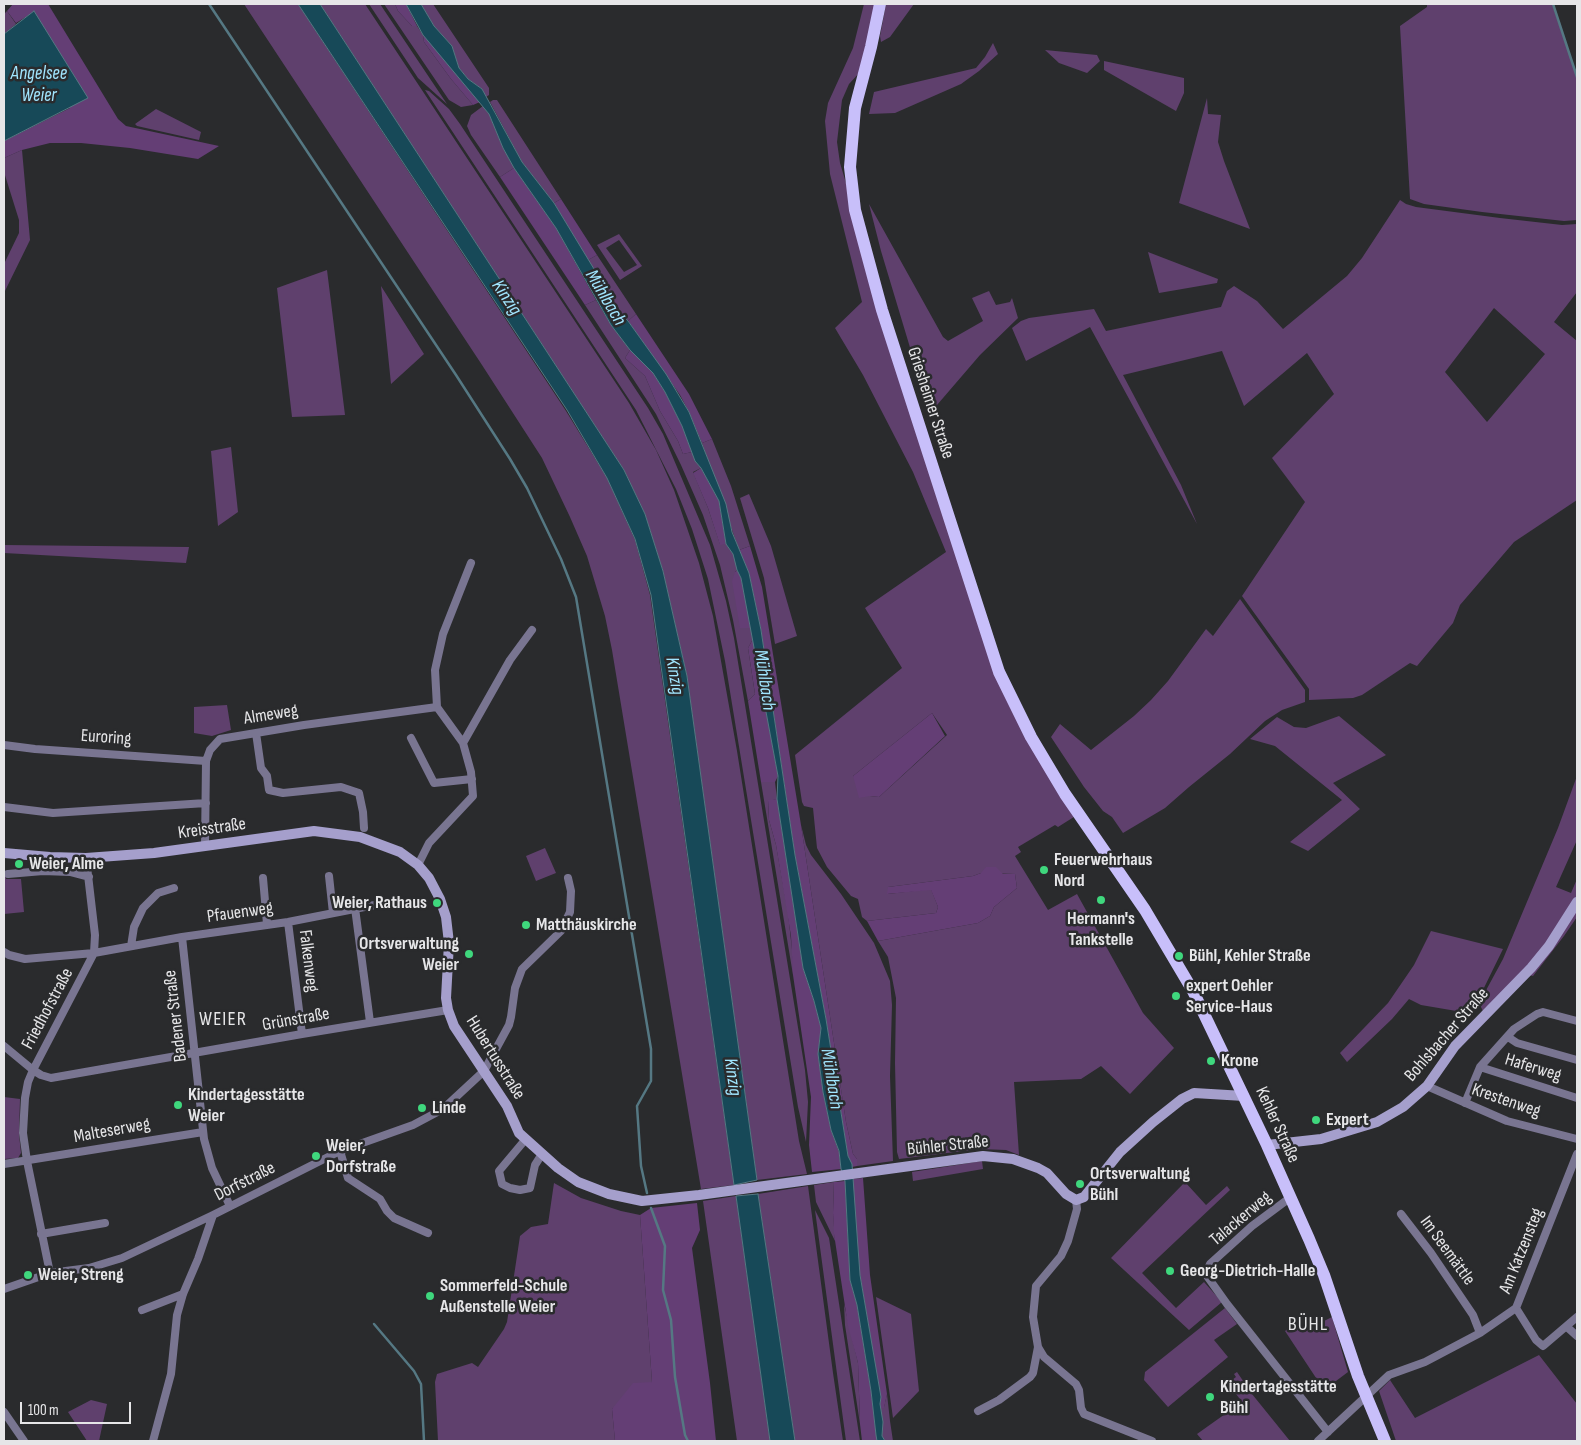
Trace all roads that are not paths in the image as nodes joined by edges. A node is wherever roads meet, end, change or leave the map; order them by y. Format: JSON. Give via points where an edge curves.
{"nodes":[{"id":1,"x":880,"y":4,"type":"edge"},
{"id":2,"x":471,"y":562,"type":"dead end"},
{"id":3,"x":532,"y":630,"type":"dead end"},
{"id":4,"x":437,"y":707,"type":"junction"},
{"id":5,"x":256,"y":733,"type":"junction"},
{"id":6,"x":411,"y":738,"type":"dead end"},
{"id":7,"x":463,"y":744,"type":"junction"},
{"id":8,"x":4,"y":745,"type":"edge"},
{"id":9,"x":206,"y":761,"type":"junction"},
{"id":10,"x":472,"y":779,"type":"junction"},
{"id":11,"x":1066,"y":794,"type":"joint"},
{"id":12,"x":206,"y":803,"type":"junction"},
{"id":13,"x":4,"y":807,"type":"edge"},
{"id":14,"x":364,"y":828,"type":"dead end"},
{"id":15,"x":205,"y":846,"type":"junction"},
{"id":16,"x":4,"y":853,"type":"edge"},
{"id":17,"x":86,"y":858,"type":"junction"},
{"id":18,"x":418,"y":865,"type":"junction"},
{"id":19,"x":8,"y":874,"type":"dead end"},
{"id":20,"x":329,"y":876,"type":"dead end"},
{"id":21,"x":88,"y":877,"type":"junction"},
{"id":22,"x":263,"y":878,"type":"dead end"},
{"id":23,"x":568,"y":878,"type":"dead end"},
{"id":24,"x":174,"y":888,"type":"dead end"},
{"id":25,"x":390,"y":902,"type":"dead end"},
{"id":26,"x":1577,"y":902,"type":"edge"},
{"id":27,"x":356,"y":908,"type":"junction"},
{"id":28,"x":334,"y":913,"type":"junction"},
{"id":29,"x":288,"y":922,"type":"junction"},
{"id":30,"x":267,"y":924,"type":"junction"},
{"id":31,"x":182,"y":937,"type":"junction"},
{"id":32,"x":132,"y":946,"type":"junction"},
{"id":33,"x":4,"y":952,"type":"edge"},
{"id":34,"x":94,"y":953,"type":"junction"},
{"id":35,"x":448,"y":1010,"type":"junction"},
{"id":36,"x":1577,"y":1021,"type":"edge"},
{"id":37,"x":370,"y":1022,"type":"junction"},
{"id":38,"x":302,"y":1034,"type":"junction"},
{"id":39,"x":1508,"y":1037,"type":"junction"},
{"id":40,"x":4,"y":1046,"type":"edge"},
{"id":41,"x":196,"y":1052,"type":"junction"},
{"id":42,"x":1577,"y":1060,"type":"edge"},
{"id":43,"x":1480,"y":1067,"type":"junction"},
{"id":44,"x":33,"y":1070,"type":"junction"},
{"id":45,"x":484,"y":1071,"type":"junction"},
{"id":46,"x":1427,"y":1086,"type":"junction"},
{"id":47,"x":1244,"y":1096,"type":"junction"},
{"id":48,"x":1577,"y":1098,"type":"edge"},
{"id":49,"x":1465,"y":1103,"type":"junction"},
{"id":50,"x":203,"y":1132,"type":"junction"},
{"id":51,"x":1577,"y":1139,"type":"edge"},
{"id":52,"x":525,"y":1140,"type":"junction"},
{"id":53,"x":1267,"y":1145,"type":"junction"},
{"id":54,"x":340,"y":1151,"type":"junction"},
{"id":55,"x":542,"y":1154,"type":"junction"},
{"id":56,"x":1577,"y":1154,"type":"edge"},
{"id":57,"x":27,"y":1161,"type":"junction"},
{"id":58,"x":4,"y":1164,"type":"edge"},
{"id":59,"x":810,"y":1180,"type":"joint"},
{"id":60,"x":1291,"y":1197,"type":"junction"},
{"id":61,"x":1076,"y":1200,"type":"junction"},
{"id":62,"x":230,"y":1206,"type":"junction"},
{"id":63,"x":1401,"y":1214,"type":"dead end"},
{"id":64,"x":213,"y":1215,"type":"junction"},
{"id":65,"x":105,"y":1223,"type":"dead end"},
{"id":66,"x":428,"y":1233,"type":"dead end"},
{"id":67,"x":42,"y":1234,"type":"junction"},
{"id":68,"x":50,"y":1274,"type":"junction"},
{"id":69,"x":4,"y":1290,"type":"edge"},
{"id":70,"x":183,"y":1294,"type":"junction"},
{"id":71,"x":1516,"y":1308,"type":"junction"},
{"id":72,"x":142,"y":1310,"type":"dead end"},
{"id":73,"x":1577,"y":1317,"type":"edge"},
{"id":74,"x":1567,"y":1327,"type":"junction"},
{"id":75,"x":1480,"y":1333,"type":"junction"},
{"id":76,"x":1577,"y":1336,"type":"edge"},
{"id":77,"x":1038,"y":1347,"type":"junction"},
{"id":78,"x":1367,"y":1396,"type":"junction"},
{"id":79,"x":978,"y":1411,"type":"dead end"},
{"id":80,"x":4,"y":1412,"type":"edge"},
{"id":81,"x":1328,"y":1432,"type":"junction"},
{"id":82,"x":24,"y":1441,"type":"edge"},
{"id":83,"x":153,"y":1441,"type":"edge"},
{"id":84,"x":1152,"y":1441,"type":"edge"},
{"id":85,"x":1318,"y":1441,"type":"edge"},
{"id":86,"x":1385,"y":1441,"type":"edge"}],
"edges":[{"from":1,"to":11,"type":"main road","name":"Griesheimer Straße","via":[[855,108],[850,167],[855,210],[882,310],[999,672]]},
{"from":2,"to":4,"type":"street","via":[[443,634],[435,670]]},
{"from":3,"to":7,"type":"street","via":[[510,660]]},
{"from":4,"to":5,"type":"street","name":"Almeweg"},
{"from":4,"to":7,"type":"street"},
{"from":5,"to":9,"type":"street","name":"Almeweg","via":[[220,738]]},
{"from":5,"to":14,"type":"street","via":[[261,768],[267,776],[270,790],[283,793],[341,787],[359,793]]},
{"from":6,"to":10,"type":"street","via":[[434,782]]},
{"from":7,"to":10,"type":"street"},
{"from":8,"to":9,"type":"street","name":"Euroring"},
{"from":9,"to":12,"type":"street"},
{"from":10,"to":18,"type":"street","via":[[474,796],[429,843]]},
{"from":11,"to":47,"type":"main road","name":"Kehler Straße","via":[[1174,958]]},
{"from":12,"to":13,"type":"street","via":[[53,813]]},
{"from":12,"to":15,"type":"street"},
{"from":15,"to":17,"type":"street","name":"Kreisstraße"},
{"from":15,"to":18,"type":"street","name":"Kreisstraße","via":[[314,831],[360,836],[400,852]]},
{"from":16,"to":17,"type":"street","name":"Kreisstraße"},
{"from":17,"to":21,"type":"street","name":"Friedhofstraße"},
{"from":18,"to":35,"type":"street","name":"Hubertusstraße","via":[[434,886],[446,917]]},
{"from":19,"to":21,"type":"street","via":[[70,872]]},
{"from":20,"to":28,"type":"street"},
{"from":21,"to":34,"type":"street","name":"Friedhofstraße"},
{"from":22,"to":30,"type":"street"},
{"from":23,"to":45,"type":"street","name":"Dorfstraße","via":[[570,912],[561,931],[522,969],[515,988],[509,1025]]},
{"from":24,"to":32,"type":"street","via":[[158,893],[143,908],[134,927]]},
{"from":25,"to":27,"type":"street","name":"Pfauenweg"},
{"from":26,"to":46,"type":"street","name":"Bohlsbacher Straße","via":[[1549,946],[1455,1046]]},
{"from":27,"to":28,"type":"street","name":"Pfauenweg"},
{"from":27,"to":37,"type":"street"},
{"from":28,"to":29,"type":"street","name":"Pfauenweg"},
{"from":29,"to":30,"type":"street","name":"Pfauenweg"},
{"from":29,"to":38,"type":"street","name":"Falkenweg"},
{"from":30,"to":31,"type":"street","name":"Pfauenweg"},
{"from":31,"to":32,"type":"street","name":"Pfauenweg"},
{"from":31,"to":41,"type":"street","name":"Badener Straße"},
{"from":32,"to":34,"type":"street","name":"Pfauenweg"},
{"from":33,"to":34,"type":"street","name":"Pfauenweg","via":[[25,959]]},
{"from":34,"to":44,"type":"street","name":"Friedhofstraße"},
{"from":35,"to":37,"type":"street","name":"Grünstraße"},
{"from":35,"to":45,"type":"street","name":"Hubertusstraße","via":[[454,1026]]},
{"from":36,"to":39,"type":"street","via":[[1543,1012],[1528,1019]]},
{"from":37,"to":38,"type":"street","name":"Grünstraße"},
{"from":38,"to":41,"type":"street","name":"Grünstraße"},
{"from":39,"to":42,"type":"street","via":[[1517,1043]]},
{"from":39,"to":43,"type":"street"},
{"from":40,"to":44,"type":"street"},
{"from":41,"to":44,"type":"street","name":"Grünstraße","via":[[51,1078]]},
{"from":41,"to":50,"type":"street","name":"Badener Straße"},
{"from":43,"to":48,"type":"street","name":"Haferweg"},
{"from":43,"to":49,"type":"street"},
{"from":44,"to":57,"type":"street","name":"Friedhofstraße","via":[[25,1098],[23,1132]]},
{"from":45,"to":52,"type":"street","name":"Hubertusstraße","via":[[508,1106]]},
{"from":45,"to":54,"type":"street","name":"Dorfstraße","via":[[443,1109]]},
{"from":46,"to":49,"type":"street","name":"Krestenweg"},
{"from":46,"to":53,"type":"street","name":"Bohlsbacher Straße","via":[[1403,1107],[1377,1122],[1321,1139]]},
{"from":47,"to":53,"type":"main road","name":"Kehler Straße"},
{"from":47,"to":61,"type":"street","via":[[1194,1093],[1182,1099],[1127,1146],[1084,1198]]},
{"from":49,"to":51,"type":"street","name":"Krestenweg","via":[[1508,1121]]},
{"from":50,"to":57,"type":"street","name":"Malteserweg"},
{"from":50,"to":62,"type":"street","name":"Badener Straße","via":[[212,1168]]},
{"from":52,"to":55,"type":"street","name":"Hubertusstraße"},
{"from":52,"to":55,"type":"street","via":[[499,1171],[502,1184],[520,1190],[530,1188],[535,1165]]},
{"from":53,"to":60,"type":"main road","name":"Kehler Straße"},
{"from":54,"to":62,"type":"street","name":"Dorfstraße"},
{"from":54,"to":66,"type":"street","via":[[348,1178],[380,1199],[394,1218]]},
{"from":55,"to":59,"type":"street","name":"Hubertusstraße","via":[[578,1182],[609,1194],[642,1201]]},
{"from":56,"to":71,"type":"street","name":"Am Katzensteg"},
{"from":57,"to":58,"type":"street","name":"Malteserweg"},
{"from":57,"to":67,"type":"street","name":"Friedhofstraße"},
{"from":59,"to":61,"type":"street","name":"Bühler Straße","via":[[962,1158],[1001,1157],[1026,1163],[1047,1173]]},
{"from":60,"to":78,"type":"main road","name":"Kehler Straße","via":[[1324,1276]]},
{"from":60,"to":81,"type":"street","name":"Talackerweg","via":[[1252,1226],[1210,1264],[1207,1271],[1227,1304]]},
{"from":61,"to":77,"type":"street","via":[[1077,1209],[1068,1241],[1061,1256],[1036,1286],[1033,1317]]},
{"from":62,"to":64,"type":"street","name":"Dorfstraße"},
{"from":63,"to":75,"type":"street","name":"Im Seemättle","via":[[1473,1315]]},
{"from":64,"to":68,"type":"street","name":"Dorfstraße","via":[[122,1258],[89,1268]]},
{"from":64,"to":70,"type":"street"},
{"from":65,"to":67,"type":"street"},
{"from":67,"to":68,"type":"street","name":"Friedhofstraße"},
{"from":68,"to":69,"type":"street","name":"Dorfstraße"},
{"from":70,"to":72,"type":"street"},
{"from":70,"to":83,"type":"street","via":[[170,1374]]},
{"from":71,"to":74,"type":"street","via":[[1543,1346]]},
{"from":71,"to":75,"type":"street","name":"Am Katzensteg"},
{"from":73,"to":74,"type":"street"},
{"from":74,"to":76,"type":"street"},
{"from":75,"to":78,"type":"street","name":"Am Katzensteg","via":[[1425,1362],[1389,1375]]},
{"from":77,"to":79,"type":"street","via":[[1030,1377]]},
{"from":77,"to":84,"type":"street","via":[[1044,1357],[1076,1384],[1084,1414]]},
{"from":78,"to":81,"type":"street","name":"Am Katzensteg"},
{"from":78,"to":86,"type":"main road","name":"Kehler Straße"},
{"from":80,"to":82,"type":"street"},
{"from":81,"to":85,"type":"street","name":"Am Katzensteg"}]}
